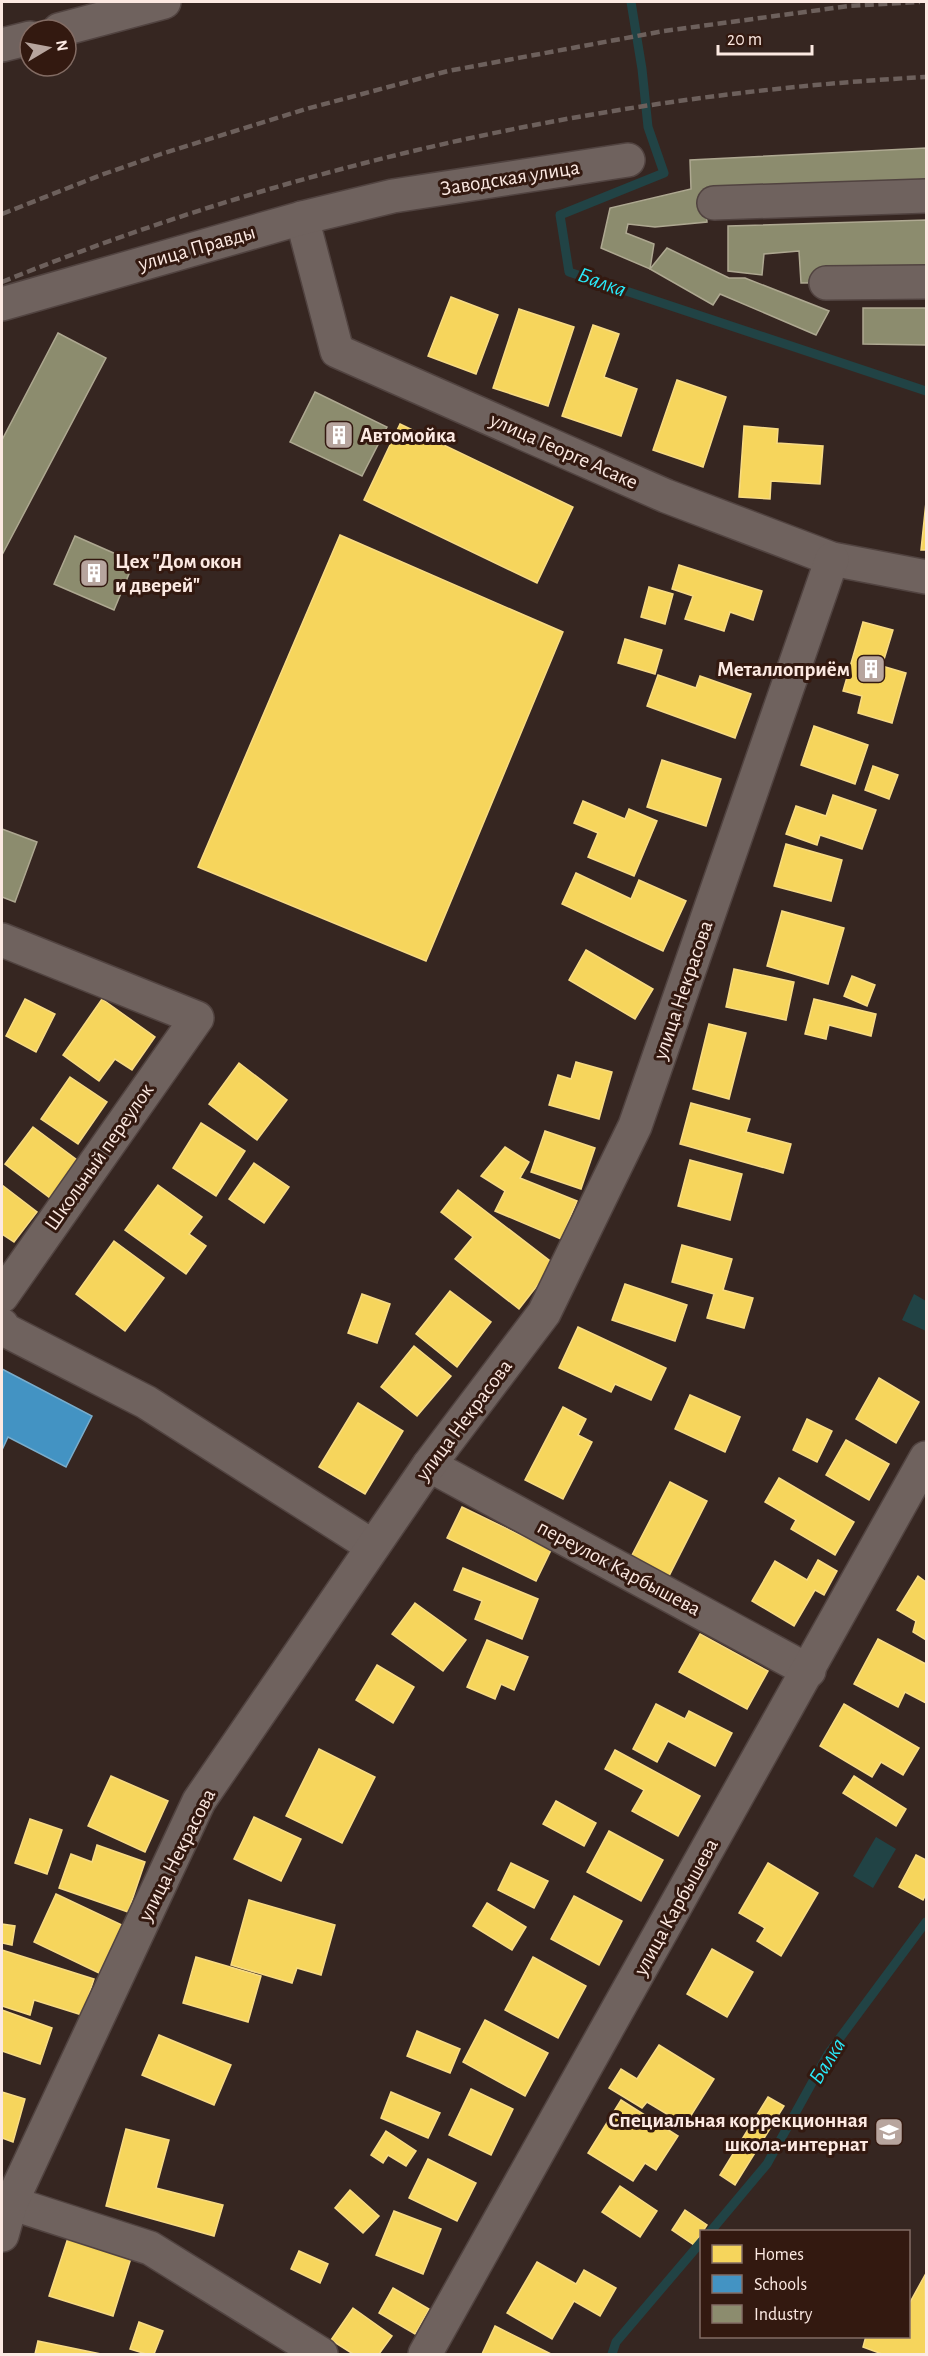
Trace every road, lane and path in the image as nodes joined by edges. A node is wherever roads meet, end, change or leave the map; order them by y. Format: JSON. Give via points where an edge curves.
{"nodes":[{"id":1,"x":164,"y":2,"type":"edge"},
{"id":2,"x":78,"y":25,"type":"edge"},
{"id":3,"x":18,"y":41,"type":"edge"},
{"id":4,"x":2,"y":45,"type":"edge"},
{"id":5,"x":628,"y":160,"type":"dead end"},
{"id":6,"x":393,"y":196,"type":"joint"},
{"id":7,"x":927,"y":196,"type":"edge"},
{"id":8,"x":714,"y":203,"type":"dead end"},
{"id":9,"x":302,"y":218,"type":"junction"},
{"id":10,"x":927,"y":282,"type":"edge"},
{"id":11,"x":826,"y":283,"type":"dead end"},
{"id":12,"x":2,"y":304,"type":"edge"},
{"id":13,"x":832,"y":560,"type":"junction"},
{"id":14,"x":927,"y":577,"type":"edge"},
{"id":15,"x":2,"y":940,"type":"edge"},
{"id":16,"x":2,"y":1296,"type":"edge"},
{"id":17,"x":3,"y":1327,"type":"edge"},
{"id":18,"x":927,"y":1458,"type":"edge"},
{"id":19,"x":429,"y":1465,"type":"junction"},
{"id":20,"x":372,"y":1546,"type":"junction"},
{"id":21,"x":809,"y":1671,"type":"junction"},
{"id":22,"x":11,"y":2203,"type":"junction"},
{"id":23,"x":2,"y":2235,"type":"edge"},
{"id":24,"x":321,"y":2355,"type":"edge"},
{"id":25,"x":425,"y":2355,"type":"edge"}],
"edges":[{"from":1,"to":2,"type":"street"},
{"from":3,"to":4,"type":"street"},
{"from":5,"to":6,"type":"street","name":"Заводская улица"},
{"from":6,"to":9,"type":"street","name":"улица Правды"},
{"from":7,"to":8,"type":"street"},
{"from":9,"to":12,"type":"street","name":"улица Правды"},
{"from":9,"to":13,"type":"street","name":"улица Георге Асаке","via":[[337,351],[666,496]]},
{"from":10,"to":11,"type":"street"},
{"from":13,"to":14,"type":"street","name":"улица Георге Асаке"},
{"from":13,"to":19,"type":"street","name":"улица Некрасова","via":[[636,1126],[544,1313]]},
{"from":15,"to":16,"type":"street","name":"Школьный переулок","via":[[197,1018]]},
{"from":17,"to":20,"type":"street","via":[[146,1402]]},
{"from":18,"to":21,"type":"street","name":"улица Карбышева"},
{"from":19,"to":20,"type":"street","name":"улица Некрасова"},
{"from":19,"to":21,"type":"street","name":"переулок Карбышева"},
{"from":20,"to":22,"type":"street","name":"улица Некрасова","via":[[199,1801]]},
{"from":21,"to":25,"type":"street","name":"улица Карбышева"},
{"from":22,"to":23,"type":"street","name":"улица Некрасова"},
{"from":22,"to":24,"type":"street","via":[[150,2248]]}]}
